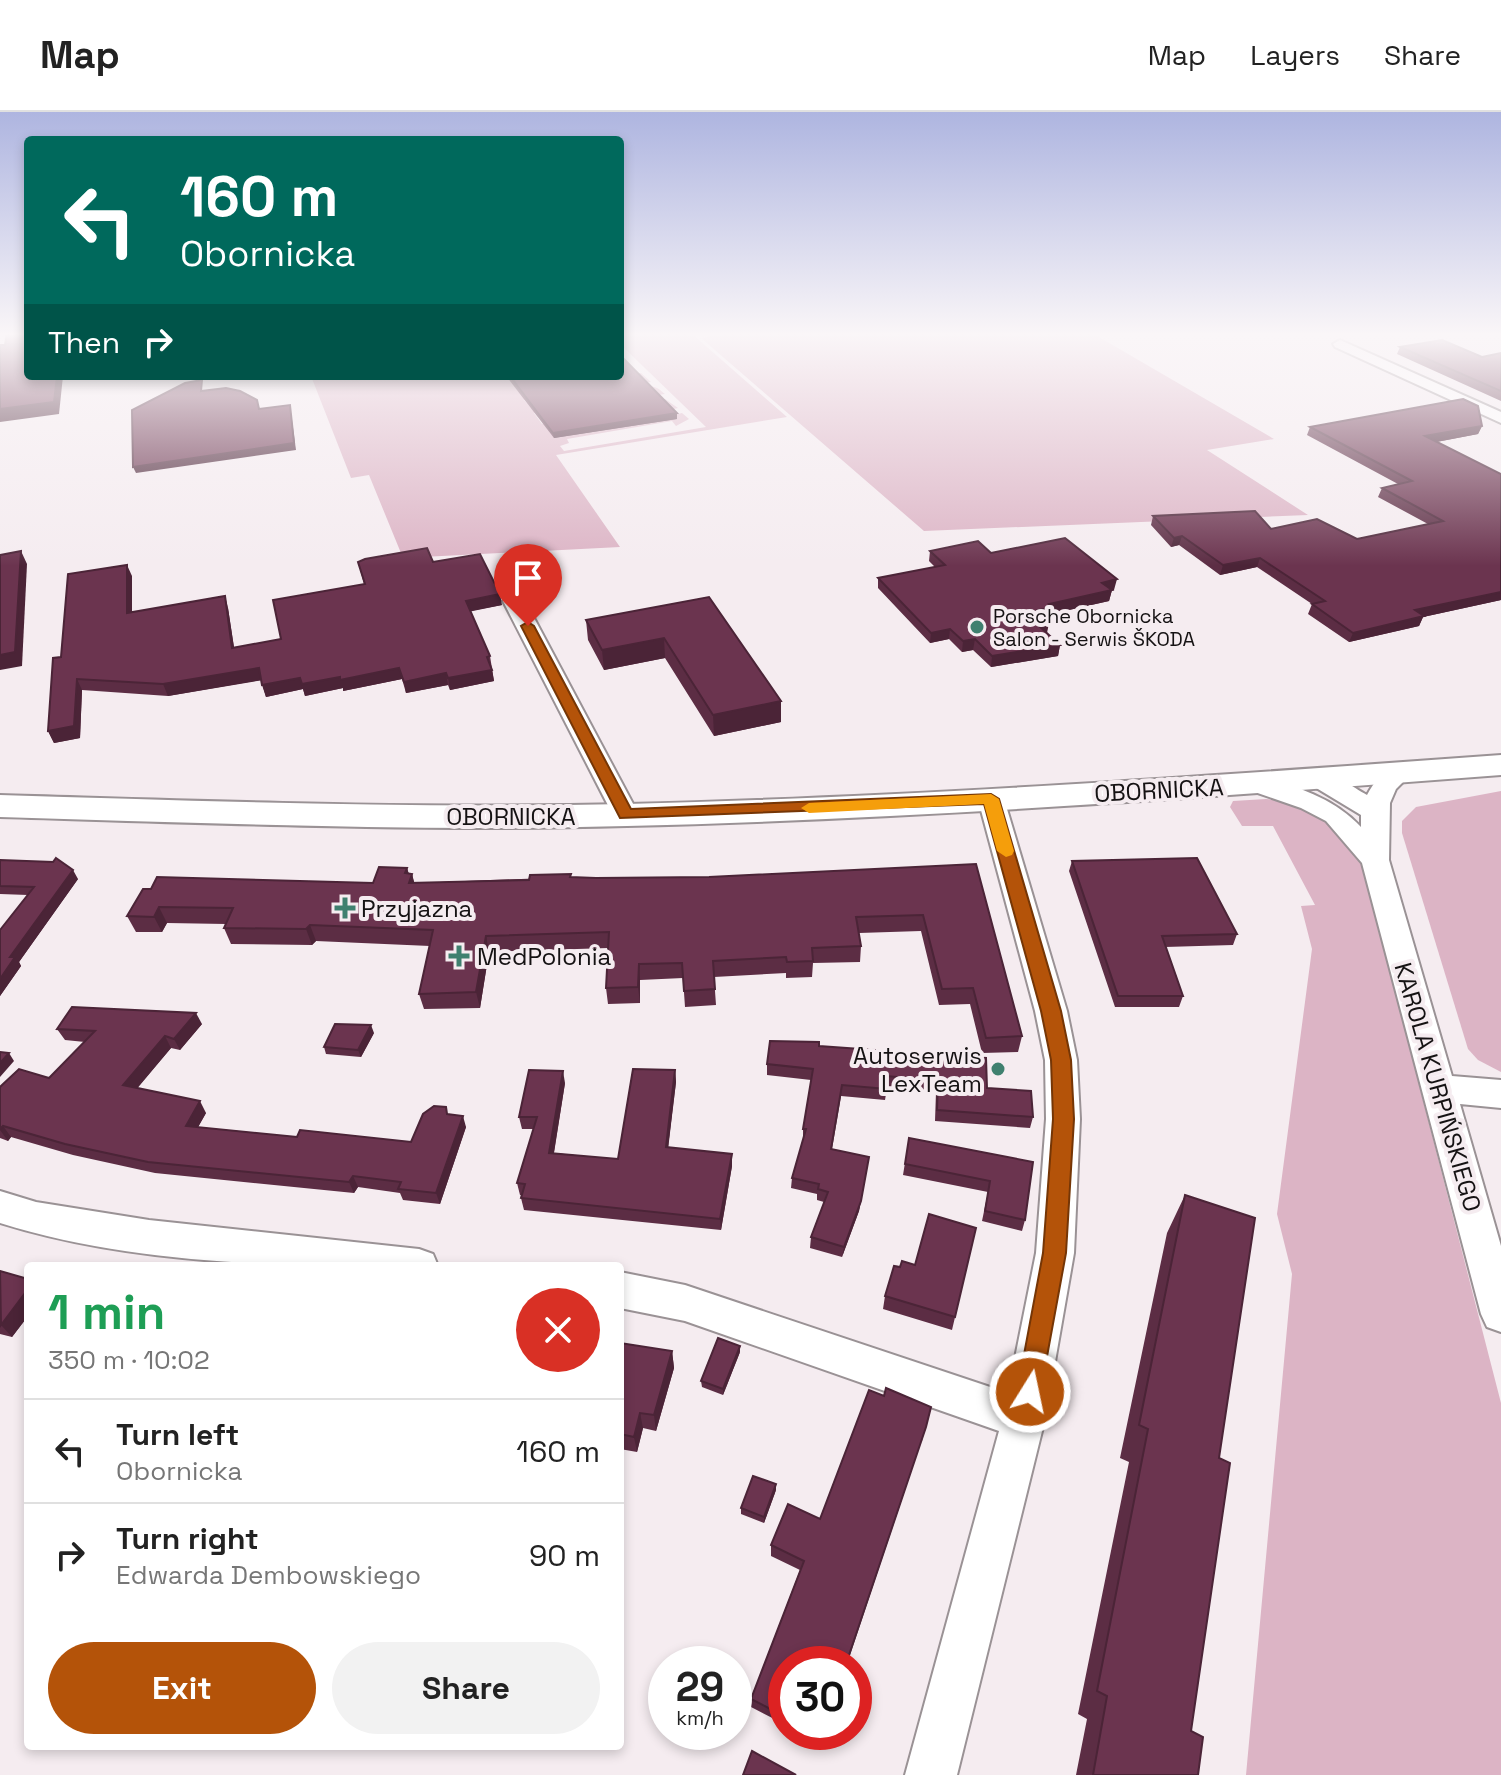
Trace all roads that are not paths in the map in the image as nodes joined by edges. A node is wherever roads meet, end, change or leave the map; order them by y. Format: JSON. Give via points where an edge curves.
{"nodes":[{"id":1,"x":514,"y":601,"type":"dead end"},
{"id":2,"x":1501,"y":765,"type":"edge"},
{"id":3,"x":1397,"y":775,"type":"junction"},
{"id":4,"x":1322,"y":780,"type":"junction"},
{"id":5,"x":1258,"y":784,"type":"junction"},
{"id":6,"x":991,"y":799,"type":"junction"},
{"id":7,"x":0,"y":806,"type":"edge"},
{"id":8,"x":1373,"y":810,"type":"junction"},
{"id":9,"x":626,"y":815,"type":"junction"},
{"id":10,"x":1335,"y":815,"type":"junction"},
{"id":11,"x":1375,"y":860,"type":"junction"},
{"id":12,"x":1438,"y":1088,"type":"junction"},
{"id":13,"x":1501,"y":1094,"type":"edge"},
{"id":14,"x":0,"y":1207,"type":"edge"},
{"id":15,"x":382,"y":1262,"type":"edge"},
{"id":16,"x":624,"y":1291,"type":"edge"},
{"id":17,"x":1501,"y":1314,"type":"edge"},
{"id":18,"x":1024,"y":1419,"type":"junction"},
{"id":19,"x":931,"y":1775,"type":"edge"}],
"edges":[{"from":1,"to":9,"type":"street"},
{"from":2,"to":3,"type":"main road","name":"OBORNICKA"},
{"from":3,"to":4,"type":"main road","name":"OBORNICKA"},
{"from":3,"to":8,"type":"street","via":[[1382,789]]},
{"from":4,"to":5,"type":"main road","name":"OBORNICKA"},
{"from":4,"to":8,"type":"street"},
{"from":4,"to":10,"type":"street","name":"KAROLA KURPIŃSKIEGO"},
{"from":5,"to":6,"type":"main road","name":"OBORNICKA"},
{"from":5,"to":10,"type":"street","name":"KAROLA KURPIŃSKIEGO"},
{"from":6,"to":9,"type":"main road","name":"OBORNICKA"},
{"from":6,"to":18,"type":"street","via":[[1061,1060],[1055,1253]]},
{"from":7,"to":9,"type":"main road","name":"OBORNICKA","via":[[313,815]]},
{"from":8,"to":11,"type":"street","name":"KAROLA KURPIŃSKIEGO"},
{"from":10,"to":11,"type":"street","name":"KAROLA KURPIŃSKIEGO"},
{"from":11,"to":12,"type":"street","name":"KAROLA KURPIŃSKIEGO"},
{"from":12,"to":13,"type":"street"},
{"from":12,"to":17,"type":"street","name":"KAROLA KURPIŃSKIEGO"},
{"from":14,"to":15,"type":"street","via":[[149,1237]]},
{"from":16,"to":18,"type":"street","via":[[685,1303]]},
{"from":18,"to":19,"type":"street"}]}
